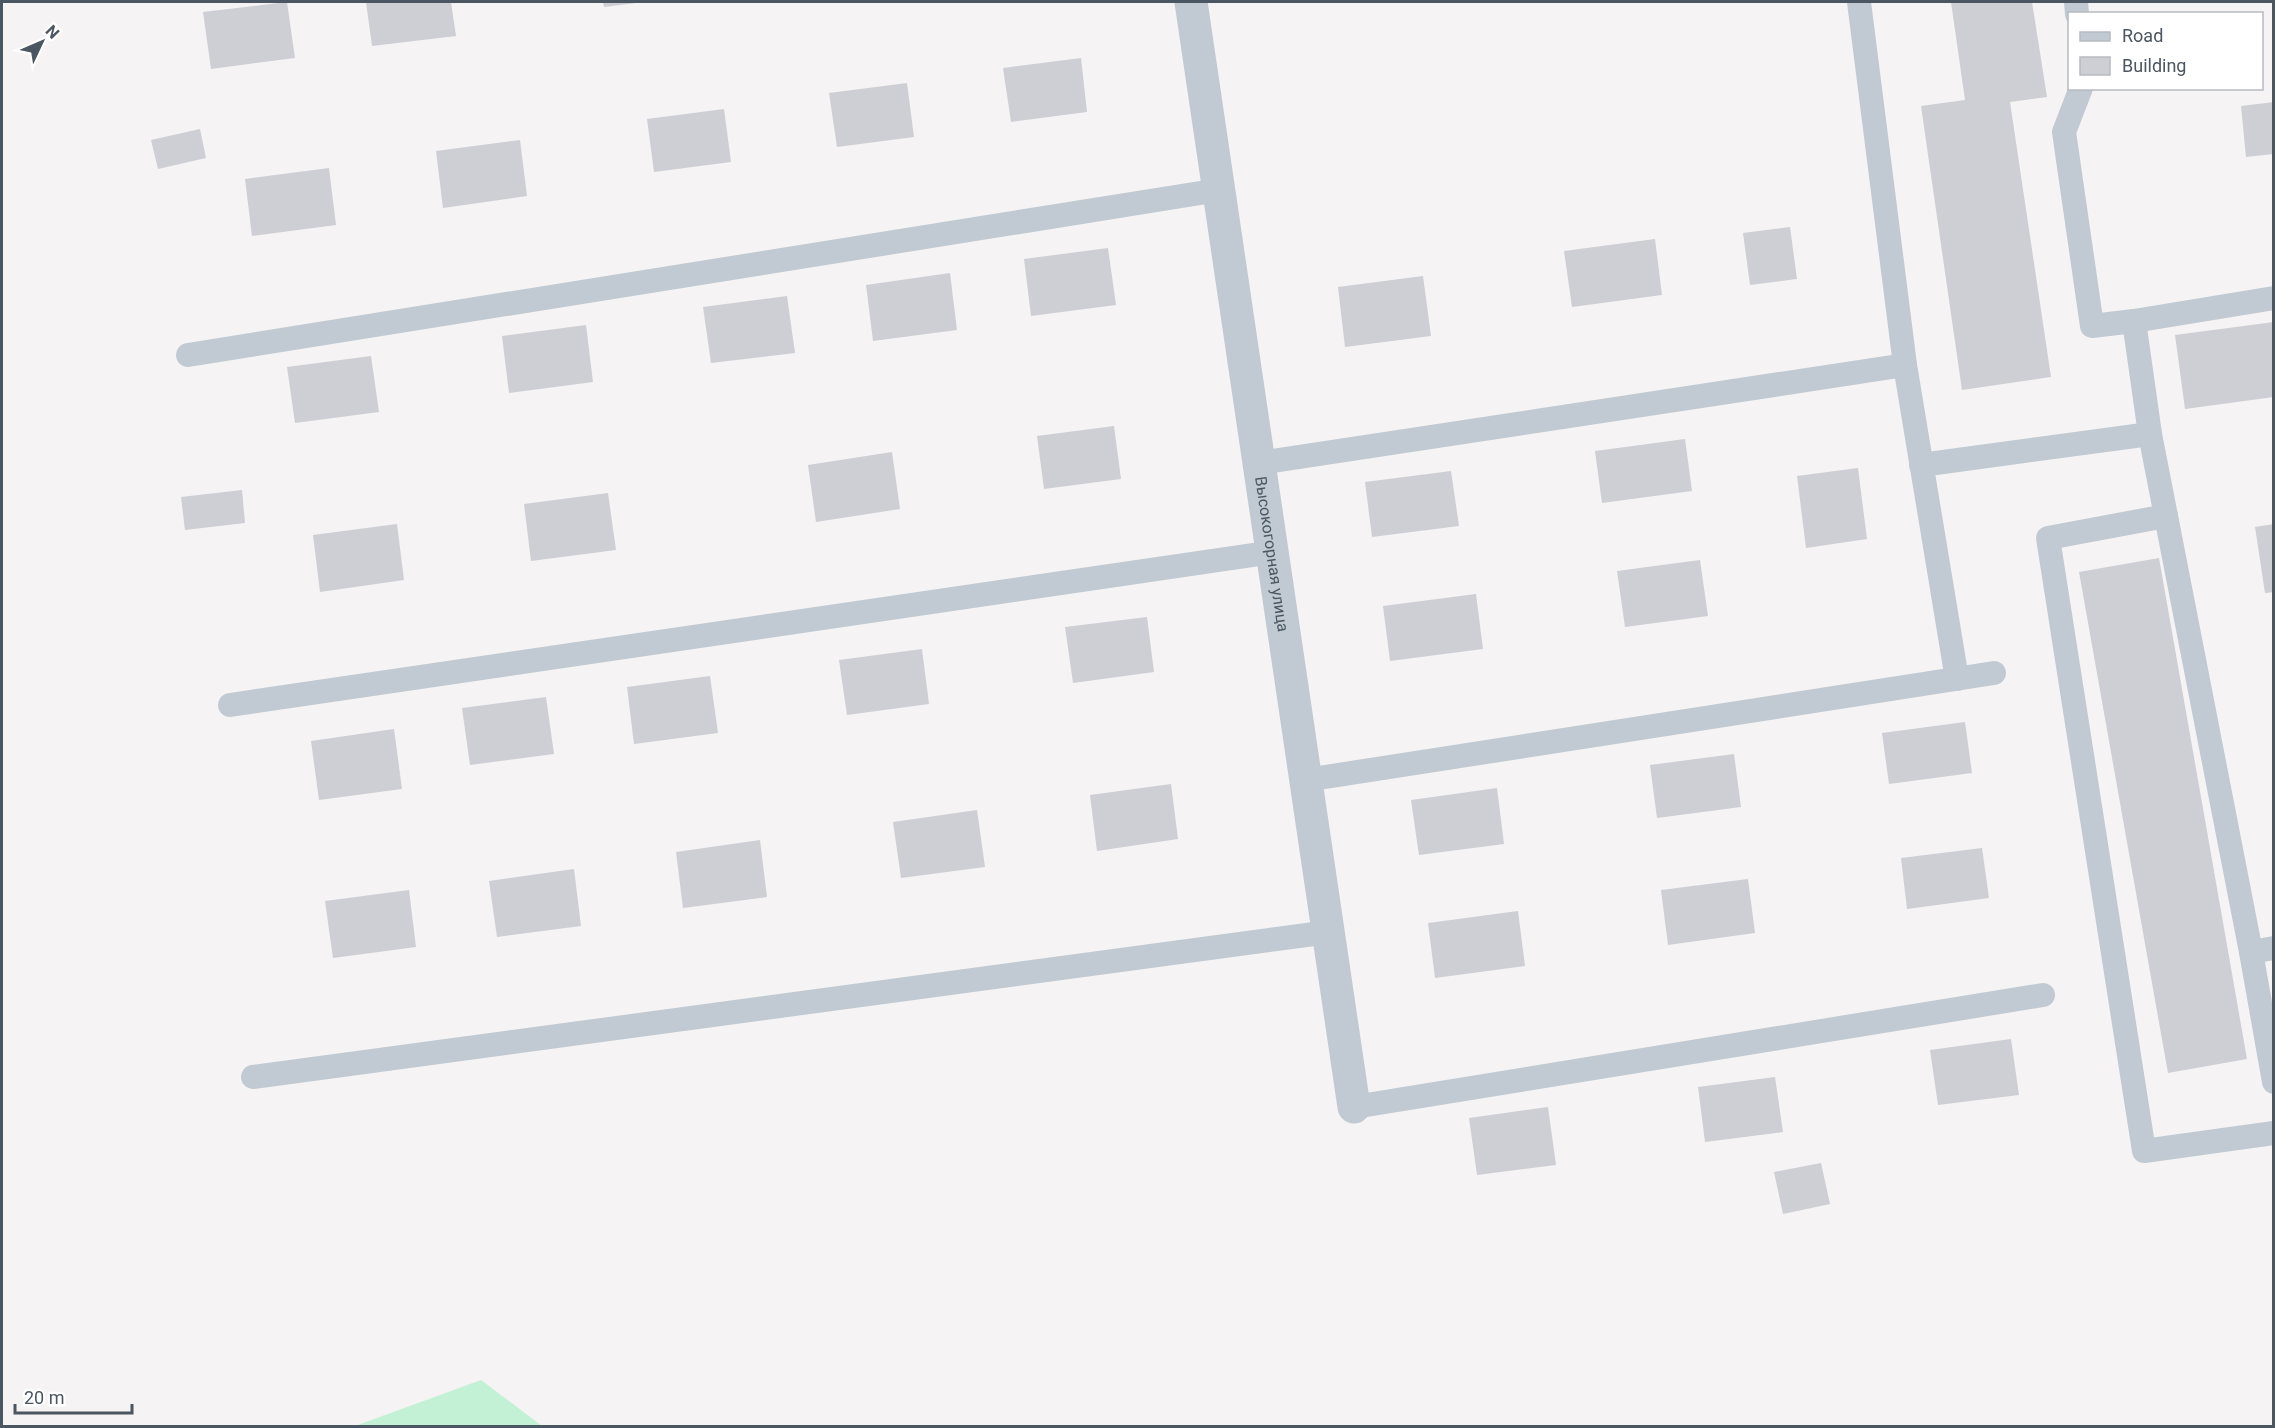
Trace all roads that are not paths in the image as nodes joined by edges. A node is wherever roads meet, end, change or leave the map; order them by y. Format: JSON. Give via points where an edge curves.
{"nodes":[{"id":1,"x":1191,"y":2,"type":"edge"},
{"id":2,"x":1859,"y":2,"type":"edge"},
{"id":3,"x":2080,"y":90,"type":"edge"},
{"id":4,"x":1219,"y":190,"type":"junction"},
{"id":5,"x":2274,"y":298,"type":"edge"},
{"id":6,"x":2134,"y":321,"type":"junction"},
{"id":7,"x":188,"y":355,"type":"dead end"},
{"id":8,"x":1905,"y":365,"type":"junction"},
{"id":9,"x":2150,"y":434,"type":"junction"},
{"id":10,"x":1260,"y":464,"type":"junction"},
{"id":11,"x":1921,"y":465,"type":"junction"},
{"id":12,"x":2166,"y":516,"type":"junction"},
{"id":13,"x":1273,"y":552,"type":"junction"},
{"id":14,"x":1994,"y":673,"type":"dead end"},
{"id":15,"x":1957,"y":679,"type":"junction"},
{"id":16,"x":230,"y":705,"type":"dead end"},
{"id":17,"x":1306,"y":780,"type":"junction"},
{"id":18,"x":1329,"y":932,"type":"junction"},
{"id":19,"x":2262,"y":950,"type":"edge"},
{"id":20,"x":2043,"y":995,"type":"dead end"},
{"id":21,"x":253,"y":1077,"type":"dead end"},
{"id":22,"x":2274,"y":1082,"type":"edge"},
{"id":23,"x":1354,"y":1107,"type":"joint"},
{"id":24,"x":2274,"y":1133,"type":"edge"}],
"edges":[{"from":1,"to":4,"type":"street","name":"Высокогорная улица"},
{"from":2,"to":8,"type":"lane"},
{"from":3,"to":6,"type":"lane","via":[[2064,132],[2092,326]]},
{"from":4,"to":7,"type":"lane"},
{"from":4,"to":10,"type":"street","name":"Высокогорная улица"},
{"from":5,"to":6,"type":"lane"},
{"from":6,"to":9,"type":"lane"},
{"from":8,"to":10,"type":"lane"},
{"from":8,"to":11,"type":"lane"},
{"from":9,"to":11,"type":"lane"},
{"from":9,"to":12,"type":"lane"},
{"from":10,"to":13,"type":"street","name":"Высокогорная улица"},
{"from":11,"to":15,"type":"lane"},
{"from":12,"to":19,"type":"lane"},
{"from":12,"to":24,"type":"lane","via":[[2048,538],[2144,1151]]},
{"from":13,"to":16,"type":"lane"},
{"from":13,"to":17,"type":"street","name":"Высокогорная улица"},
{"from":14,"to":15,"type":"lane"},
{"from":15,"to":17,"type":"lane"},
{"from":17,"to":18,"type":"street","name":"Высокогорная улица"},
{"from":18,"to":21,"type":"lane"},
{"from":18,"to":23,"type":"street","name":"Высокогорная улица"},
{"from":19,"to":22,"type":"lane"},
{"from":20,"to":23,"type":"lane"}]}
